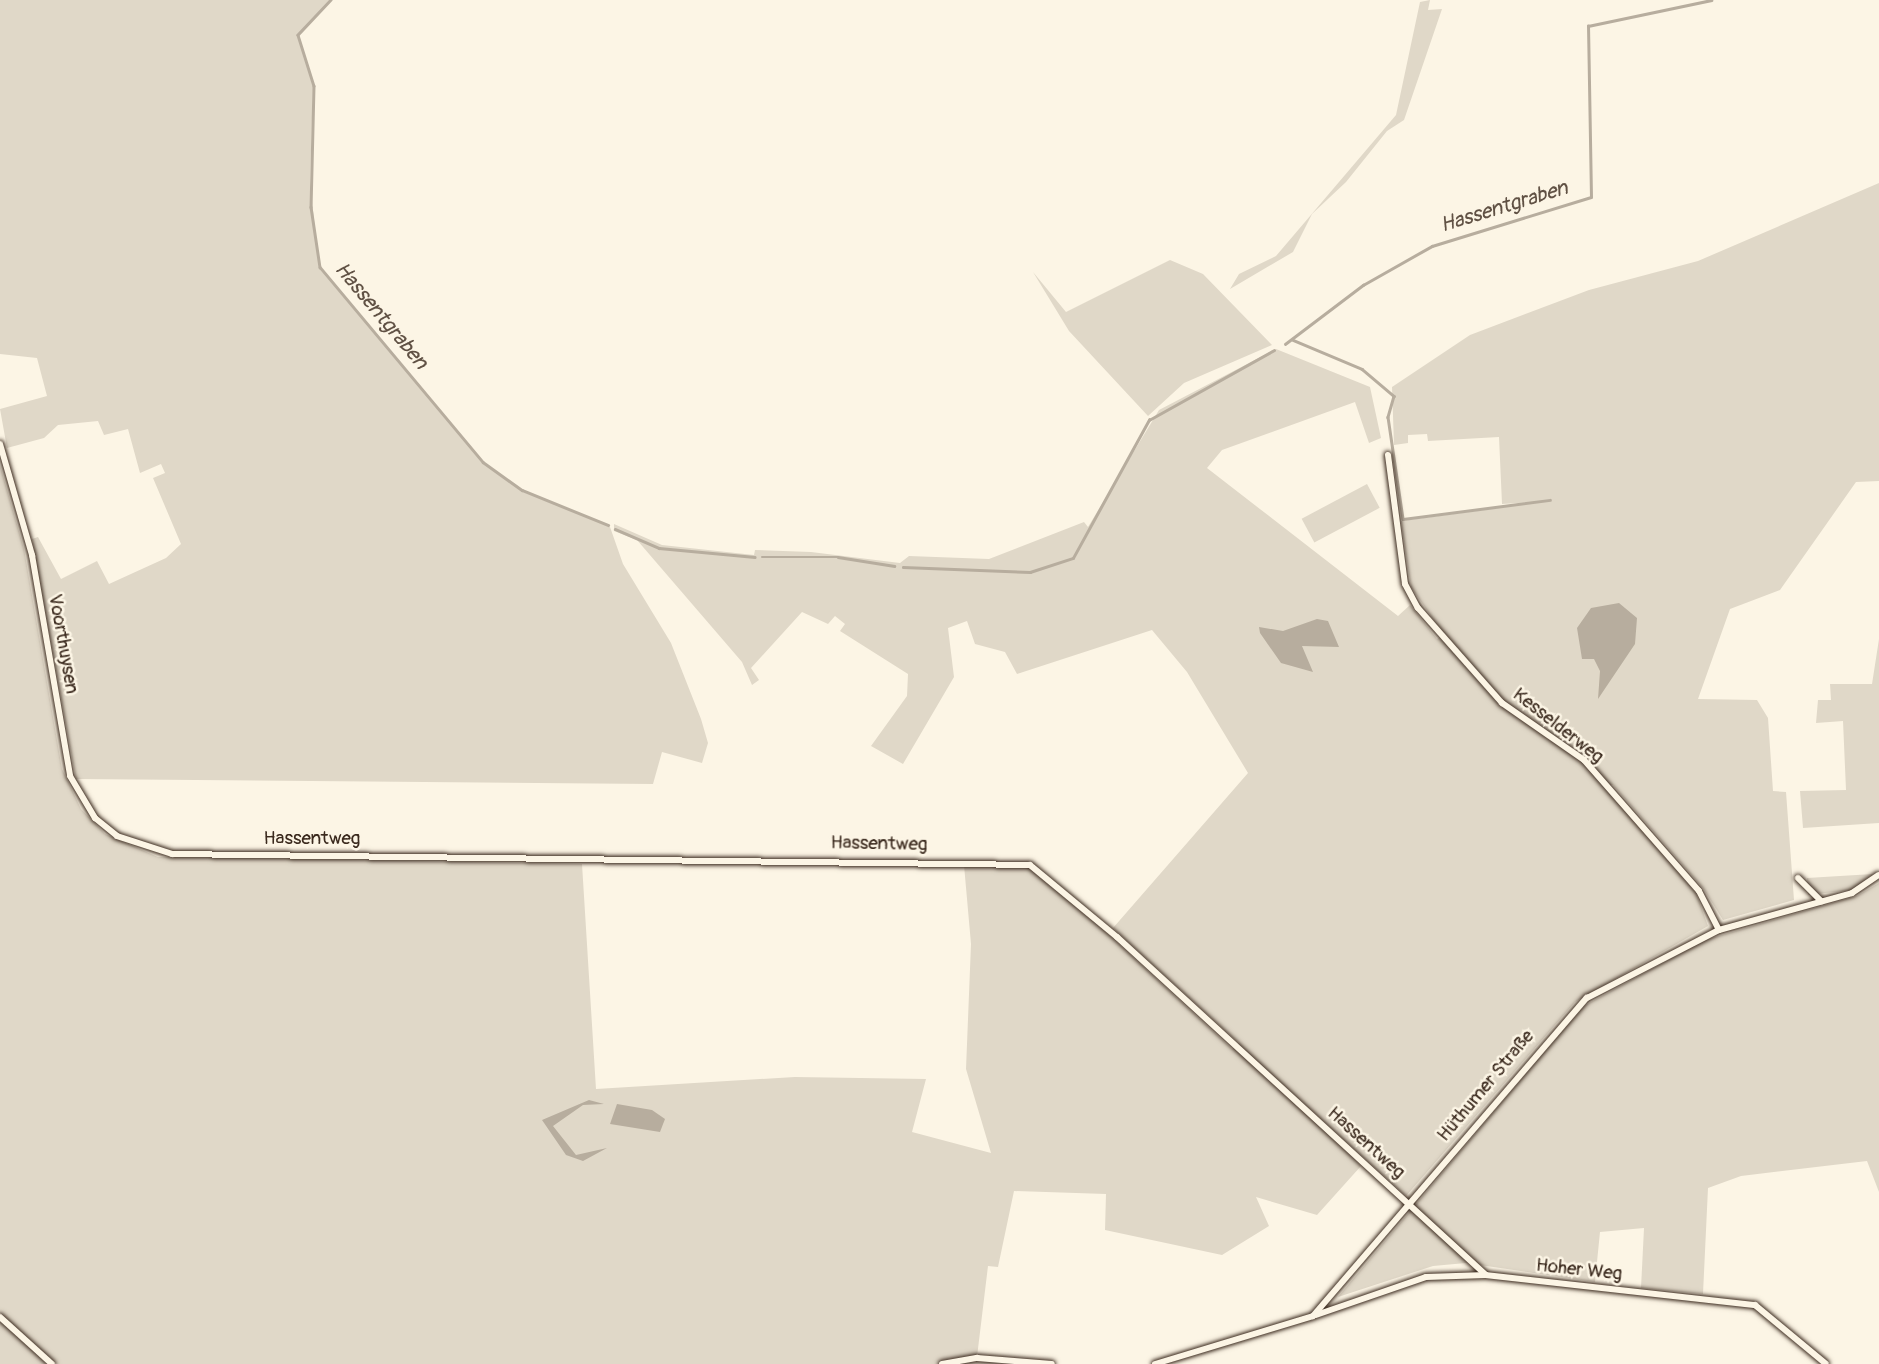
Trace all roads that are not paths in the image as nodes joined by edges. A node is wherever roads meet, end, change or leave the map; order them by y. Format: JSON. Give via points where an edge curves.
{"nodes":[{"id":1,"x":0,"y":444,"type":"edge"},
{"id":2,"x":1388,"y":455,"type":"dead end"},
{"id":3,"x":117,"y":836,"type":"joint"},
{"id":4,"x":1879,"y":875,"type":"edge"},
{"id":5,"x":1798,"y":878,"type":"dead end"},
{"id":6,"x":1821,"y":901,"type":"junction"},
{"id":7,"x":1719,"y":930,"type":"junction"},
{"id":8,"x":1408,"y":1202,"type":"junction"},
{"id":9,"x":1486,"y":1275,"type":"junction"},
{"id":10,"x":1313,"y":1316,"type":"junction"},
{"id":11,"x":0,"y":1317,"type":"edge"},
{"id":12,"x":1001,"y":1362,"type":"edge"},
{"id":13,"x":51,"y":1364,"type":"edge"},
{"id":14,"x":942,"y":1364,"type":"edge"},
{"id":15,"x":1052,"y":1364,"type":"edge"},
{"id":16,"x":1156,"y":1364,"type":"edge"},
{"id":17,"x":1826,"y":1364,"type":"edge"}],
"edges":[{"from":1,"to":3,"type":"street","name":"Voorthuysen","via":[[32,555],[70,776],[95,818]]},
{"from":2,"to":7,"type":"street","name":"Kesselderweg","via":[[1405,584],[1418,608],[1502,703],[1584,761],[1699,891]]},
{"from":3,"to":8,"type":"street","name":"Hassentweg","via":[[173,854],[1030,865],[1058,883]]},
{"from":4,"to":6,"type":"street","name":"Hüthumer Straße","via":[[1852,893]]},
{"from":5,"to":6,"type":"street"},
{"from":6,"to":7,"type":"street","name":"Hüthumer Straße"},
{"from":7,"to":8,"type":"street","name":"Hüthumer Straße","via":[[1651,960],[1574,1009]]},
{"from":8,"to":9,"type":"street","name":"Hassentweg"},
{"from":8,"to":10,"type":"street","name":"Hüthumer Straße"},
{"from":9,"to":10,"type":"street","name":"Hoher Weg","via":[[1426,1277]]},
{"from":9,"to":17,"type":"street","name":"Hoher Weg","via":[[1755,1305]]},
{"from":10,"to":16,"type":"street"},
{"from":11,"to":13,"type":"street"},
{"from":12,"to":14,"type":"street"},
{"from":12,"to":15,"type":"street"}]}
